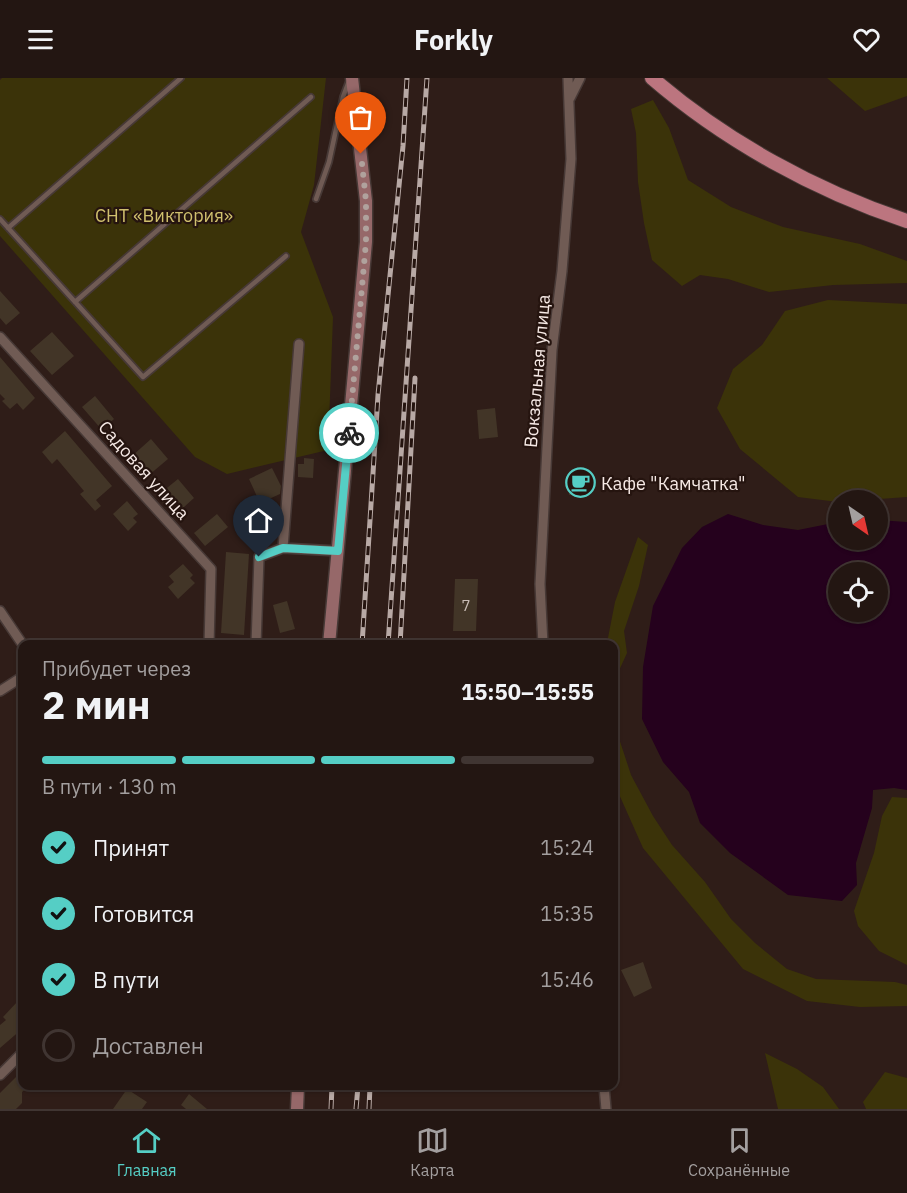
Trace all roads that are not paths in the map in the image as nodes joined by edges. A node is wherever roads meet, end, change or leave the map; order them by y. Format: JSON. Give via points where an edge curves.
{"nodes":[{"id":1,"x":181,"y":78,"type":"edge"},
{"id":2,"x":351,"y":78,"type":"edge"},
{"id":3,"x":568,"y":78,"type":"edge"},
{"id":4,"x":580,"y":78,"type":"edge"},
{"id":5,"x":652,"y":78,"type":"edge"},
{"id":6,"x":311,"y":97,"type":"dead end"},
{"id":7,"x":569,"y":100,"type":"junction"},
{"id":8,"x":316,"y":199,"type":"dead end"},
{"id":9,"x":0,"y":219,"type":"edge"},
{"id":10,"x":907,"y":221,"type":"edge"},
{"id":11,"x":8,"y":228,"type":"junction"},
{"id":12,"x":286,"y":256,"type":"dead end"},
{"id":13,"x":75,"y":302,"type":"junction"},
{"id":14,"x":0,"y":337,"type":"edge"},
{"id":15,"x":299,"y":344,"type":"dead end"},
{"id":16,"x":283,"y":548,"type":"junction"},
{"id":17,"x":338,"y":551,"type":"junction"},
{"id":18,"x":0,"y":611,"type":"edge"},
{"id":19,"x":20,"y":640,"type":"edge"},
{"id":20,"x":209,"y":640,"type":"edge"},
{"id":21,"x":256,"y":640,"type":"edge"},
{"id":22,"x":329,"y":640,"type":"edge"},
{"id":23,"x":543,"y":640,"type":"edge"},
{"id":24,"x":18,"y":679,"type":"edge"},
{"id":25,"x":0,"y":691,"type":"edge"},
{"id":26,"x":18,"y":1057,"type":"edge"},
{"id":27,"x":0,"y":1075,"type":"edge"},
{"id":28,"x":298,"y":1090,"type":"edge"},
{"id":29,"x":604,"y":1090,"type":"edge"},
{"id":30,"x":297,"y":1109,"type":"edge"},
{"id":31,"x":606,"y":1109,"type":"edge"}],
"edges":[{"from":1,"to":11,"type":"lane"},
{"from":2,"to":8,"type":"lane"},
{"from":2,"to":17,"type":"street","via":[[366,201],[366,242]]},
{"from":3,"to":7,"type":"street","name":"Вокзальная улица"},
{"from":4,"to":7,"type":"street"},
{"from":5,"to":10,"type":"main road","via":[[700,115],[791,172]]},
{"from":6,"to":13,"type":"lane"},
{"from":7,"to":23,"type":"street","name":"Вокзальная улица","via":[[571,159],[552,350],[540,584]]},
{"from":9,"to":11,"type":"lane"},
{"from":11,"to":13,"type":"lane"},
{"from":12,"to":13,"type":"lane","via":[[142,377]]},
{"from":14,"to":20,"type":"street","name":"Садовая улица","via":[[212,569]]},
{"from":15,"to":16,"type":"street"},
{"from":16,"to":17,"type":"street"},
{"from":16,"to":21,"type":"street","via":[[259,557]]},
{"from":17,"to":22,"type":"street"},
{"from":18,"to":19,"type":"street"},
{"from":24,"to":25,"type":"street"},
{"from":26,"to":27,"type":"street"},
{"from":28,"to":30,"type":"street"},
{"from":29,"to":31,"type":"street"}]}
